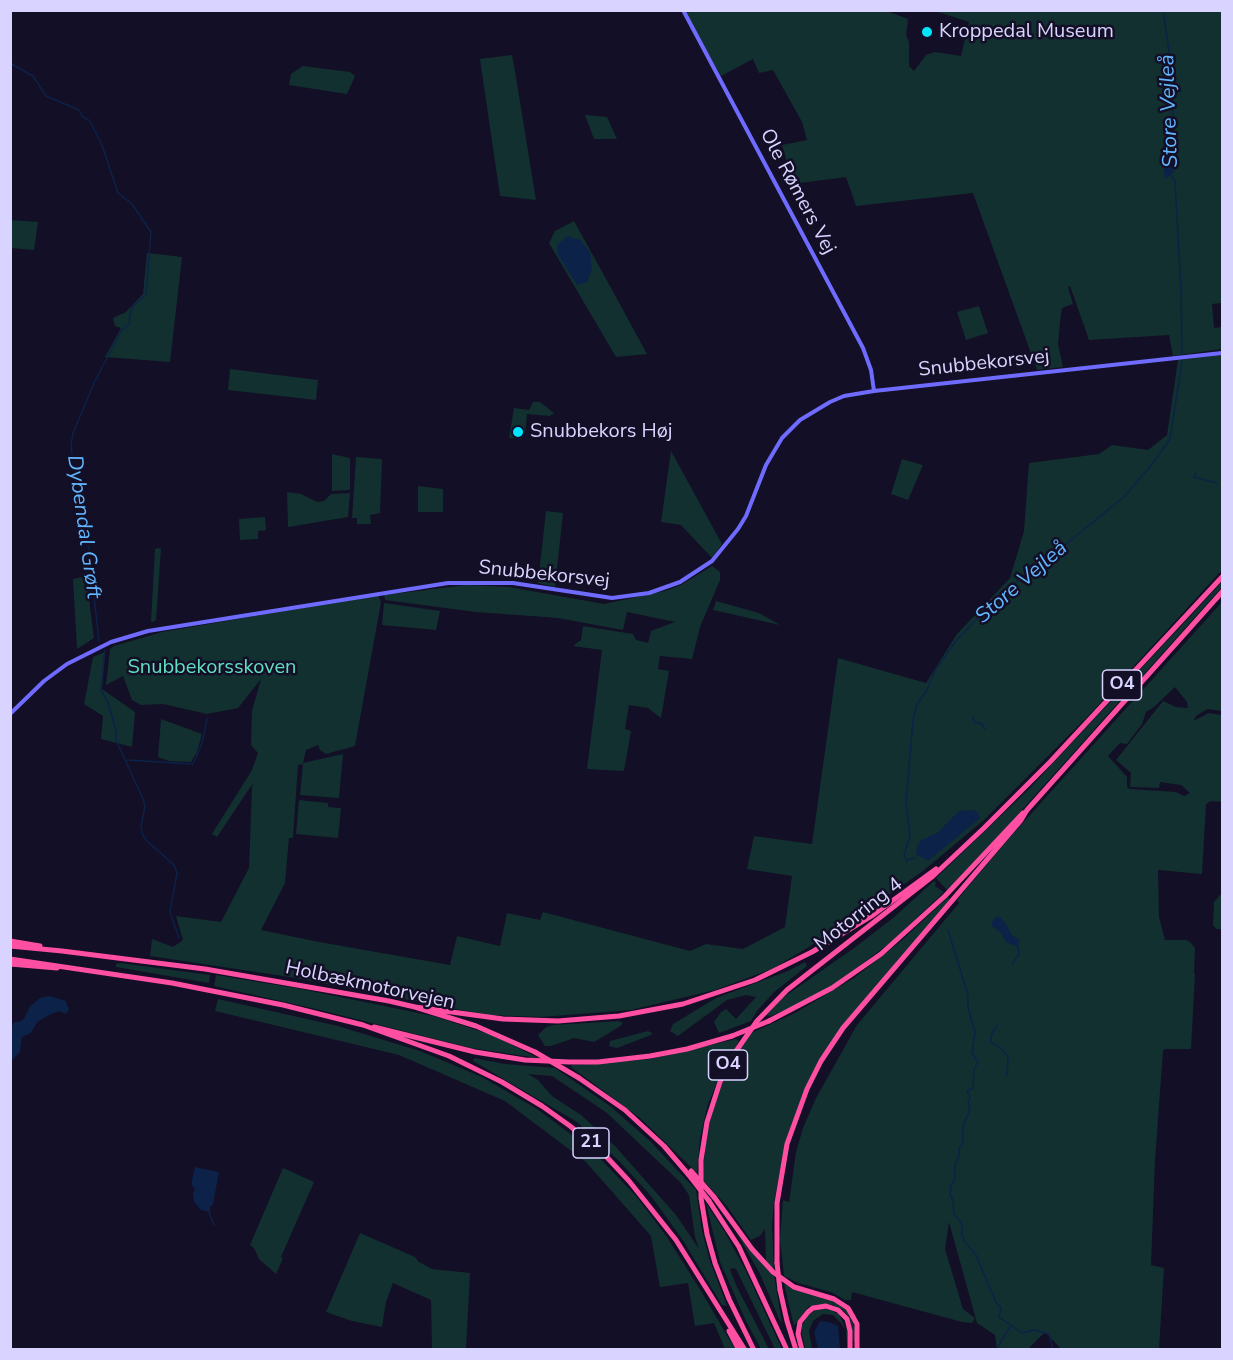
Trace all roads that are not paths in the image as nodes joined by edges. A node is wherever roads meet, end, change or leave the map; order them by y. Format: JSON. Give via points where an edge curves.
{"nodes":[{"id":1,"x":682,"y":10,"type":"edge"},
{"id":2,"x":1222,"y":353,"type":"edge"},
{"id":3,"x":874,"y":391,"type":"junction"},
{"id":4,"x":1222,"y":577,"type":"edge"},
{"id":5,"x":1222,"y":592,"type":"edge"},
{"id":6,"x":10,"y":714,"type":"edge"},
{"id":7,"x":1027,"y":810,"type":"junction"},
{"id":8,"x":945,"y":863,"type":"junction"},
{"id":9,"x":10,"y":941,"type":"edge"},
{"id":10,"x":10,"y":946,"type":"edge"},
{"id":11,"x":62,"y":951,"type":"junction"},
{"id":12,"x":10,"y":959,"type":"edge"},
{"id":13,"x":10,"y":964,"type":"edge"},
{"id":14,"x":71,"y":967,"type":"junction"},
{"id":15,"x":415,"y":1007,"type":"junction"},
{"id":16,"x":363,"y":1025,"type":"junction"},
{"id":17,"x":711,"y":1199,"type":"junction"},
{"id":18,"x":715,"y":1303,"type":"junction"},
{"id":19,"x":739,"y":1350,"type":"edge"},
{"id":20,"x":744,"y":1350,"type":"edge"},
{"id":21,"x":754,"y":1350,"type":"edge"},
{"id":22,"x":787,"y":1350,"type":"edge"},
{"id":23,"x":796,"y":1350,"type":"edge"},
{"id":24,"x":802,"y":1350,"type":"edge"},
{"id":25,"x":850,"y":1350,"type":"edge"},
{"id":26,"x":856,"y":1350,"type":"edge"}],
"edges":[{"from":1,"to":3,"type":"street","name":"Ole Rømers Vej","via":[[863,348]]},
{"from":2,"to":3,"type":"street","name":"Snubbekorsvej"},
{"from":3,"to":6,"type":"street","name":"Snubbekorsvej","via":[[844,396],[795,424],[775,449],[746,516],[727,544],[712,561],[664,589],[612,598],[513,583],[448,583],[158,629],[81,656],[44,681]]},
{"from":4,"to":8,"type":"highway","name":"Motorring 4","number":"O4","via":[[1050,762]]},
{"from":5,"to":7,"type":"highway","number":"O4"},
{"from":7,"to":16,"type":"highway","bridge":true,"via":[[945,896],[881,954],[832,988],[732,1036],[651,1056],[552,1062],[475,1052]]},
{"from":7,"to":23,"type":"highway","number":"O4","bridge":true,"via":[[843,1028],[821,1061],[798,1112],[783,1162],[776,1218],[780,1290]]},
{"from":8,"to":15,"type":"highway","via":[[873,915],[812,952],[755,980],[683,1004],[618,1016],[551,1021]]},
{"from":8,"to":21,"type":"highway","name":"Motorring 4","number":"O4","via":[[775,1002],[743,1039],[720,1082],[703,1141],[703,1215],[718,1272]]},
{"from":9,"to":11,"type":"highway"},
{"from":10,"to":11,"type":"highway","name":"Holbækmotorvejen","number":"21"},
{"from":11,"to":15,"type":"highway","name":"Holbækmotorvejen","number":"21","via":[[205,969]]},
{"from":12,"to":14,"type":"highway","name":"Holbækmotorvejen","number":"21"},
{"from":13,"to":14,"type":"highway"},
{"from":14,"to":16,"type":"highway","name":"Holbækmotorvejen","number":"21","via":[[208,990]]},
{"from":15,"to":17,"type":"highway","name":"Holbækmotorvejen","number":"21","bridge":true,"via":[[476,1026],[536,1052],[579,1077],[656,1135]]},
{"from":16,"to":18,"type":"highway","name":"Holbækmotorvejen","number":"21","via":[[489,1075],[570,1126],[649,1203]]},
{"from":17,"to":22,"type":"highway","number":"21","via":[[739,1247]]},
{"from":17,"to":26,"type":"highway","number":"21","via":[[772,1272],[794,1287],[846,1306],[856,1324]]},
{"from":18,"to":19,"type":"highway"},
{"from":18,"to":20,"type":"highway","name":"Holbækmotorvejen","number":"21"},
{"from":24,"to":25,"type":"highway","via":[[800,1322],[813,1308],[826,1306],[847,1319]]}]}
